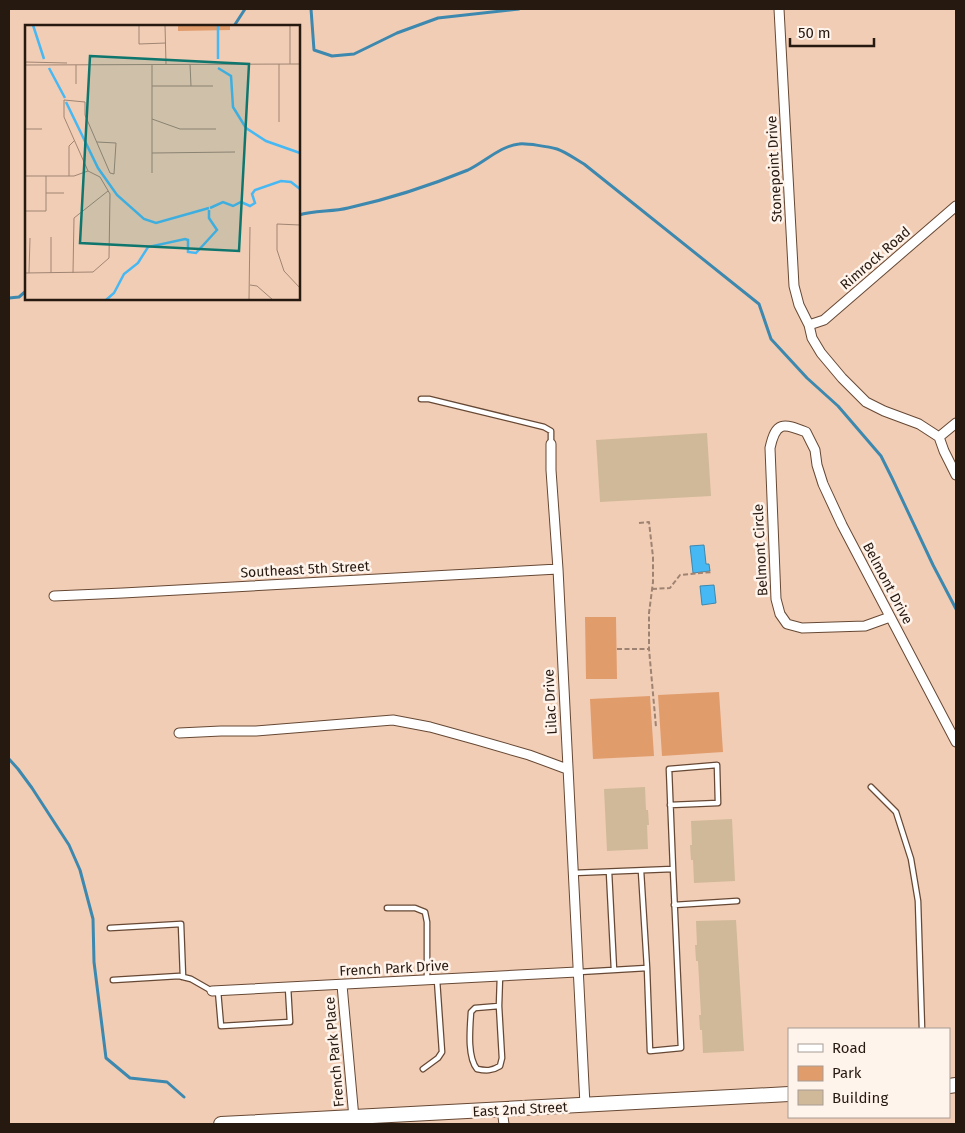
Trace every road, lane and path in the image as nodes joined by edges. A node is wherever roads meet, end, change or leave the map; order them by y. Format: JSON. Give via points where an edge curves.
{"nodes":[{"id":1,"x":779,"y":9,"type":"edge"},
{"id":2,"x":956,"y":206,"type":"edge"},
{"id":3,"x":809,"y":325,"type":"junction"},
{"id":4,"x":421,"y":398,"type":"dead end"},
{"id":5,"x":956,"y":423,"type":"edge"},
{"id":6,"x":806,"y":432,"type":"joint"},
{"id":7,"x":939,"y":437,"type":"junction"},
{"id":8,"x":551,"y":444,"type":"joint"},
{"id":9,"x":956,"y":475,"type":"edge"},
{"id":10,"x":639,"y":523,"type":"dead end"},
{"id":11,"x":558,"y":569,"type":"junction"},
{"id":12,"x":712,"y":572,"type":"dead end"},
{"id":13,"x":652,"y":589,"type":"junction"},
{"id":14,"x":54,"y":596,"type":"dead end"},
{"id":15,"x":890,"y":617,"type":"junction"},
{"id":16,"x":617,"y":649,"type":"dead end"},
{"id":17,"x":649,"y":649,"type":"junction"},
{"id":18,"x":656,"y":727,"type":"dead end"},
{"id":19,"x":179,"y":733,"type":"dead end"},
{"id":20,"x":956,"y":742,"type":"edge"},
{"id":21,"x":567,"y":769,"type":"junction"},
{"id":22,"x":871,"y":787,"type":"dead end"},
{"id":23,"x":670,"y":805,"type":"junction"},
{"id":24,"x":673,"y":869,"type":"junction"},
{"id":25,"x":642,"y":871,"type":"junction"},
{"id":26,"x":609,"y":872,"type":"junction"},
{"id":27,"x":572,"y":873,"type":"junction"},
{"id":28,"x":737,"y":901,"type":"dead end"},
{"id":29,"x":674,"y":906,"type":"junction"},
{"id":30,"x":387,"y":908,"type":"dead end"},
{"id":31,"x":110,"y":928,"type":"dead end"},
{"id":32,"x":647,"y":968,"type":"junction"},
{"id":33,"x":614,"y":970,"type":"junction"},
{"id":34,"x":577,"y":972,"type":"junction"},
{"id":35,"x":500,"y":976,"type":"junction"},
{"id":36,"x":183,"y":977,"type":"junction"},
{"id":37,"x":113,"y":980,"type":"dead end"},
{"id":38,"x":427,"y":980,"type":"junction"},
{"id":39,"x":437,"y":980,"type":"junction"},
{"id":40,"x":342,"y":985,"type":"junction"},
{"id":41,"x":288,"y":987,"type":"junction"},
{"id":42,"x":215,"y":991,"type":"junction"},
{"id":43,"x":499,"y":1006,"type":"junction"},
{"id":44,"x":922,"y":1028,"type":"edge"},
{"id":45,"x":423,"y":1069,"type":"dead end"},
{"id":46,"x":788,"y":1094,"type":"edge"},
{"id":47,"x":585,"y":1106,"type":"junction"},
{"id":48,"x":502,"y":1110,"type":"junction"},
{"id":49,"x":354,"y":1121,"type":"edge"},
{"id":50,"x":221,"y":1124,"type":"edge"},
{"id":51,"x":504,"y":1124,"type":"edge"}],
"edges":[{"from":1,"to":3,"type":"street","name":"Stonepoint Drive","via":[[794,286]]},
{"from":2,"to":3,"type":"street","name":"Rimrock Road","via":[[824,320]]},
{"from":3,"to":7,"type":"street","name":"Stonepoint Drive","via":[[820,353],[866,402],[919,424]]},
{"from":4,"to":8,"type":"lane","name":"Lilac Drive","via":[[544,427],[551,430]]},
{"from":5,"to":7,"type":"street"},
{"from":6,"to":15,"type":"street","name":"Belmont Drive","via":[[842,525]]},
{"from":6,"to":15,"type":"street","name":"Belmont Circle","via":[[790,425],[780,427],[773,434],[770,448],[776,599],[780,614],[787,624],[802,628],[865,626]]},
{"from":7,"to":9,"type":"street"},
{"from":8,"to":11,"type":"street","name":"Lilac Drive"},
{"from":10,"to":13,"type":"path","via":[[649,522]]},
{"from":11,"to":14,"type":"street","name":"Southeast 5th Street"},
{"from":11,"to":21,"type":"street","name":"Lilac Drive"},
{"from":12,"to":13,"type":"path","via":[[680,575],[670,588]]},
{"from":13,"to":17,"type":"path"},
{"from":15,"to":20,"type":"street","name":"Belmont Drive"},
{"from":16,"to":17,"type":"path"},
{"from":17,"to":18,"type":"path"},
{"from":19,"to":21,"type":"street","via":[[256,731],[393,720],[430,727]]},
{"from":21,"to":27,"type":"street","name":"Lilac Drive"},
{"from":22,"to":44,"type":"lane","via":[[896,812],[911,859],[918,901]]},
{"from":23,"to":23,"type":"lane","via":[[669,769],[717,765],[718,803]]},
{"from":23,"to":24,"type":"lane"},
{"from":24,"to":25,"type":"lane"},
{"from":24,"to":29,"type":"lane"},
{"from":25,"to":26,"type":"lane"},
{"from":25,"to":32,"type":"lane"},
{"from":26,"to":27,"type":"lane"},
{"from":26,"to":33,"type":"lane"},
{"from":27,"to":34,"type":"street","name":"Lilac Drive"},
{"from":28,"to":29,"type":"lane"},
{"from":29,"to":32,"type":"lane","via":[[681,1048],[650,1051]]},
{"from":30,"to":38,"type":"lane","via":[[415,908],[425,912]]},
{"from":31,"to":36,"type":"lane","via":[[181,924]]},
{"from":32,"to":33,"type":"lane"},
{"from":33,"to":34,"type":"lane"},
{"from":34,"to":35,"type":"street","name":"French Park Drive"},
{"from":34,"to":47,"type":"street","name":"Lilac Drive"},
{"from":35,"to":39,"type":"street","name":"French Park Drive"},
{"from":35,"to":43,"type":"lane"},
{"from":36,"to":37,"type":"lane"},
{"from":36,"to":42,"type":"lane"},
{"from":38,"to":39,"type":"street","name":"French Park Drive"},
{"from":38,"to":40,"type":"street","name":"French Park Drive"},
{"from":39,"to":45,"type":"lane","via":[[442,1052]]},
{"from":40,"to":41,"type":"street","name":"French Park Drive"},
{"from":40,"to":49,"type":"street","name":"French Park Place"},
{"from":41,"to":42,"type":"street","name":"French Park Drive"},
{"from":41,"to":42,"type":"lane","via":[[290,1022],[222,1026]]},
{"from":43,"to":43,"type":"lane","via":[[500,1066],[486,1071],[477,1069],[471,1051],[471,1012],[475,1008]]},
{"from":46,"to":47,"type":"main road","name":"East 2nd Street"},
{"from":47,"to":48,"type":"main road","name":"East 2nd Street"},
{"from":48,"to":49,"type":"main road","name":"East 2nd Street"},
{"from":48,"to":51,"type":"street"},
{"from":49,"to":50,"type":"main road","name":"East 2nd Street"}]}
